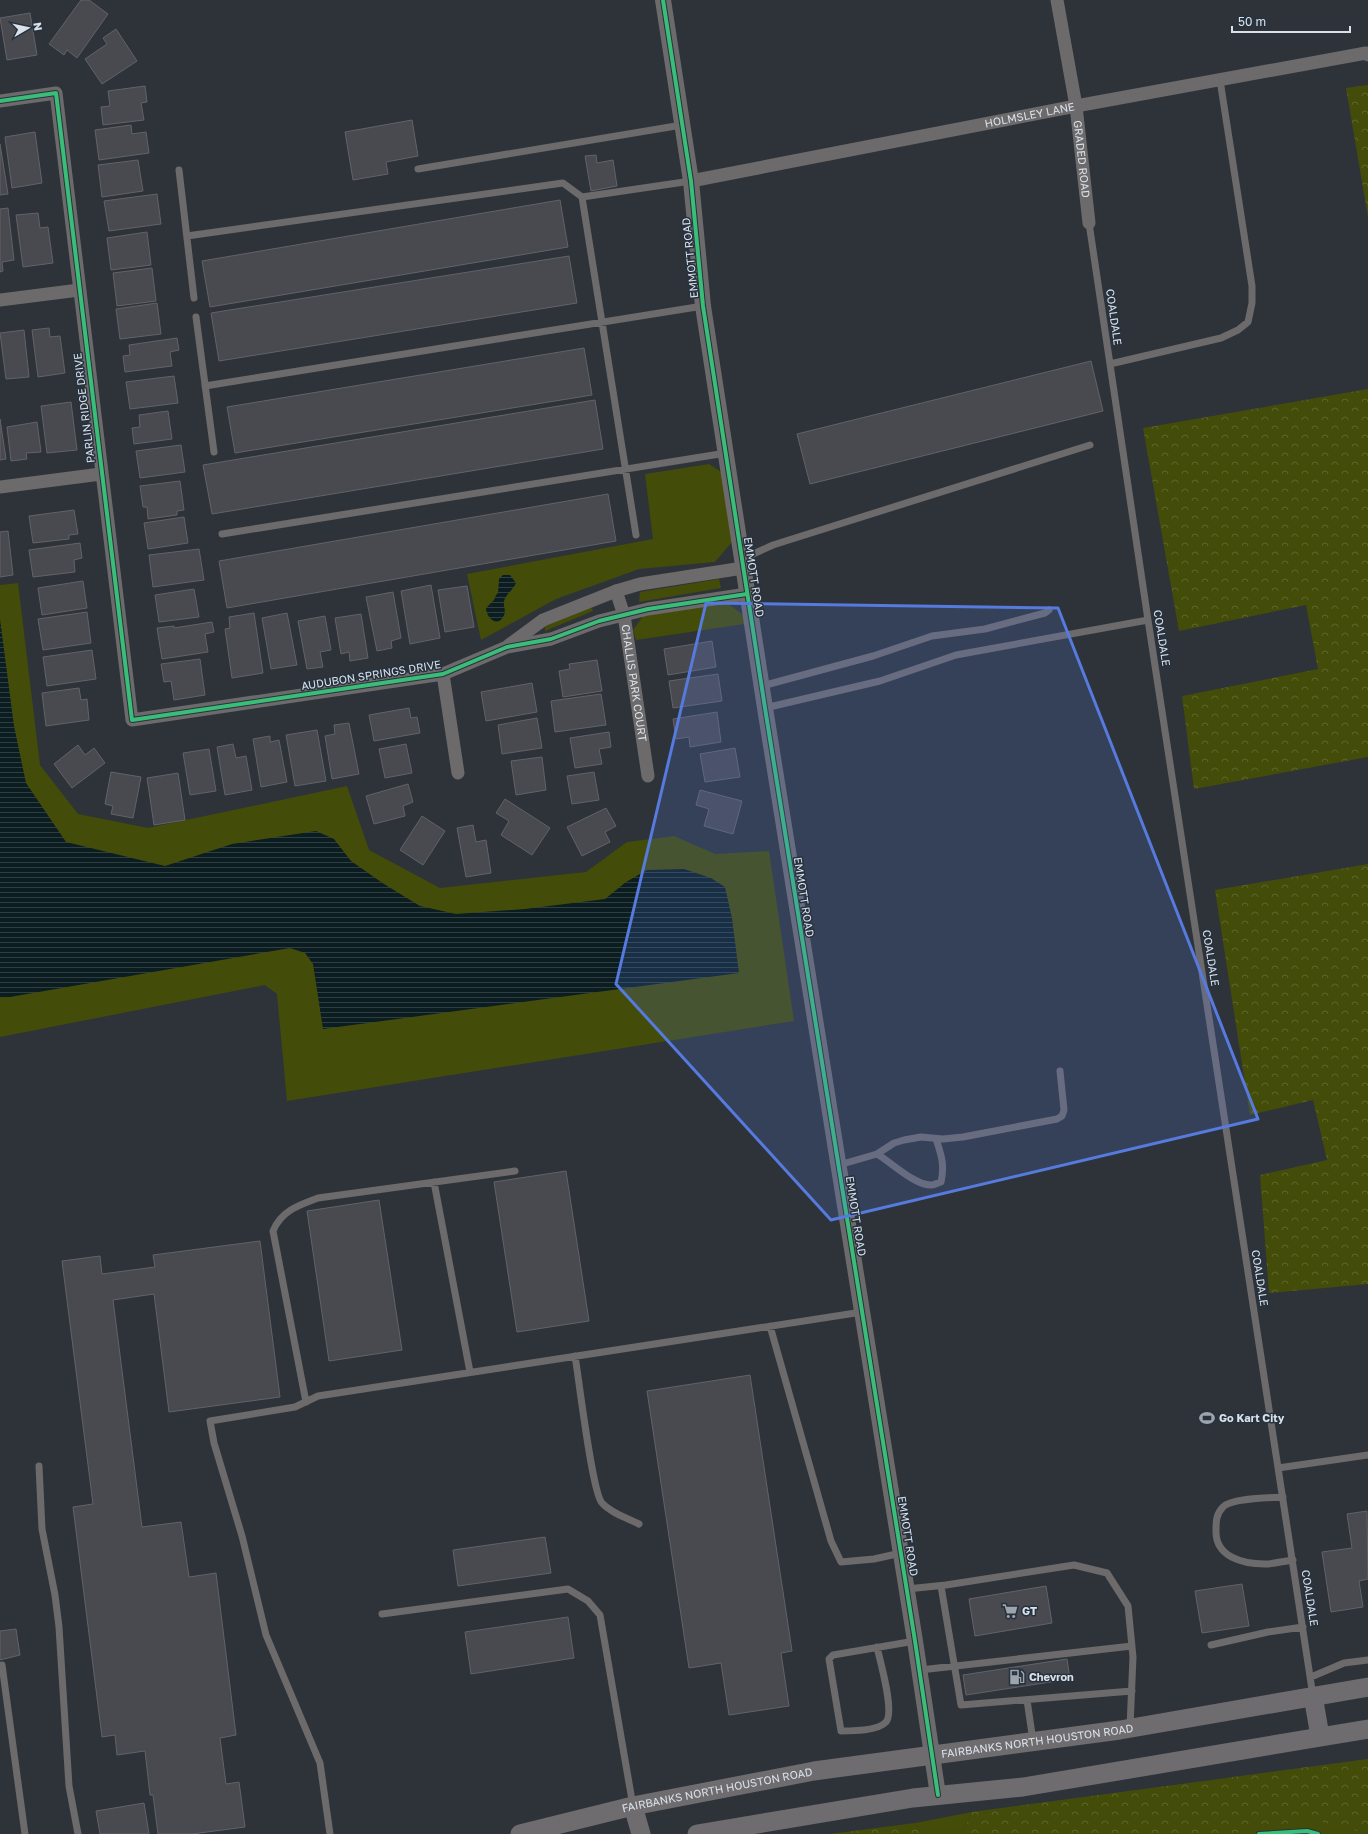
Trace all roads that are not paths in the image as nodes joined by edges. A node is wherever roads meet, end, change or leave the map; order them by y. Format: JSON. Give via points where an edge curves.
{"nodes":[{"id":1,"x":663,"y":0,"type":"edge"},
{"id":2,"x":1057,"y":0,"type":"edge"},
{"id":3,"x":1368,"y":55,"type":"edge"},
{"id":4,"x":1220,"y":80,"type":"junction"},
{"id":5,"x":0,"y":101,"type":"edge"},
{"id":6,"x":1076,"y":106,"type":"junction"},
{"id":7,"x":682,"y":125,"type":"junction"},
{"id":8,"x":418,"y":169,"type":"dead end"},
{"id":9,"x":179,"y":170,"type":"dead end"},
{"id":10,"x":691,"y":181,"type":"junction"},
{"id":11,"x":582,"y":197,"type":"junction"},
{"id":12,"x":1089,"y":223,"type":"joint"},
{"id":13,"x":187,"y":236,"type":"junction"},
{"id":14,"x":79,"y":290,"type":"junction"},
{"id":15,"x":194,"y":298,"type":"dead end"},
{"id":16,"x":0,"y":300,"type":"edge"},
{"id":17,"x":703,"y":306,"type":"junction"},
{"id":18,"x":196,"y":317,"type":"dead end"},
{"id":19,"x":602,"y":322,"type":"junction"},
{"id":20,"x":1110,"y":364,"type":"junction"},
{"id":21,"x":205,"y":386,"type":"junction"},
{"id":22,"x":1090,"y":445,"type":"dead end"},
{"id":23,"x":214,"y":452,"type":"dead end"},
{"id":24,"x":726,"y":453,"type":"junction"},
{"id":25,"x":625,"y":469,"type":"junction"},
{"id":26,"x":101,"y":474,"type":"junction"},
{"id":27,"x":0,"y":487,"type":"edge"},
{"id":28,"x":222,"y":534,"type":"dead end"},
{"id":29,"x":636,"y":535,"type":"dead end"},
{"id":30,"x":743,"y":564,"type":"junction"},
{"id":31,"x":616,"y":591,"type":"junction"},
{"id":32,"x":748,"y":594,"type":"junction"},
{"id":33,"x":1049,"y":610,"type":"dead end"},
{"id":34,"x":624,"y":615,"type":"junction"},
{"id":35,"x":1148,"y":620,"type":"junction"},
{"id":36,"x":507,"y":647,"type":"junction"},
{"id":37,"x":443,"y":674,"type":"junction"},
{"id":38,"x":762,"y":686,"type":"junction"},
{"id":39,"x":765,"y":708,"type":"junction"},
{"id":40,"x":132,"y":720,"type":"joint"},
{"id":41,"x":458,"y":773,"type":"dead end"},
{"id":42,"x":648,"y":776,"type":"dead end"},
{"id":43,"x":1060,"y":1071,"type":"dead end"},
{"id":44,"x":936,"y":1138,"type":"junction"},
{"id":45,"x":877,"y":1154,"type":"junction"},
{"id":46,"x":838,"y":1166,"type":"junction"},
{"id":47,"x":515,"y":1171,"type":"dead end"},
{"id":48,"x":434,"y":1182,"type":"junction"},
{"id":49,"x":862,"y":1312,"type":"junction"},
{"id":50,"x":770,"y":1326,"type":"junction"},
{"id":51,"x":575,"y":1356,"type":"junction"},
{"id":52,"x":470,"y":1372,"type":"junction"},
{"id":53,"x":306,"y":1402,"type":"junction"},
{"id":54,"x":1368,"y":1455,"type":"edge"},
{"id":55,"x":39,"y":1466,"type":"dead end"},
{"id":56,"x":1278,"y":1468,"type":"junction"},
{"id":57,"x":1283,"y":1497,"type":"junction"},
{"id":58,"x":639,"y":1524,"type":"dead end"},
{"id":59,"x":901,"y":1553,"type":"junction"},
{"id":60,"x":1293,"y":1560,"type":"junction"},
{"id":61,"x":941,"y":1586,"type":"junction"},
{"id":62,"x":907,"y":1589,"type":"junction"},
{"id":63,"x":382,"y":1614,"type":"dead end"},
{"id":64,"x":1303,"y":1627,"type":"junction"},
{"id":65,"x":915,"y":1641,"type":"junction"},
{"id":66,"x":1211,"y":1645,"type":"dead end"},
{"id":67,"x":1132,"y":1646,"type":"junction"},
{"id":68,"x":877,"y":1647,"type":"junction"},
{"id":69,"x":1368,"y":1660,"type":"edge"},
{"id":70,"x":2,"y":1665,"type":"dead end"},
{"id":71,"x":954,"y":1665,"type":"junction"},
{"id":72,"x":920,"y":1670,"type":"junction"},
{"id":73,"x":1312,"y":1686,"type":"junction"},
{"id":74,"x":1368,"y":1687,"type":"edge"},
{"id":75,"x":1132,"y":1691,"type":"junction"},
{"id":76,"x":1027,"y":1700,"type":"junction"},
{"id":77,"x":1130,"y":1727,"type":"junction"},
{"id":78,"x":1368,"y":1729,"type":"edge"},
{"id":79,"x":1320,"y":1736,"type":"junction"},
{"id":80,"x":1033,"y":1742,"type":"junction"},
{"id":81,"x":933,"y":1756,"type":"junction"},
{"id":82,"x":938,"y":1795,"type":"junction"},
{"id":83,"x":633,"y":1806,"type":"junction"},
{"id":84,"x":25,"y":1834,"type":"edge"},
{"id":85,"x":78,"y":1834,"type":"edge"},
{"id":86,"x":330,"y":1834,"type":"edge"},
{"id":87,"x":520,"y":1834,"type":"edge"},
{"id":88,"x":641,"y":1834,"type":"edge"},
{"id":89,"x":697,"y":1834,"type":"edge"}],
"edges":[{"from":1,"to":7,"type":"street","name":"EMMOTT ROAD"},
{"from":2,"to":6,"type":"street","name":"GRADED ROAD"},
{"from":3,"to":4,"type":"street","name":"HOLMSLEY LANE","via":[[1366,53]]},
{"from":4,"to":6,"type":"street","name":"HOLMSLEY LANE"},
{"from":4,"to":20,"type":"lane","via":[[1252,286],[1248,322],[1221,338]]},
{"from":5,"to":14,"type":"street","name":"PARLIN RIDGE DRIVE","via":[[56,93]]},
{"from":6,"to":10,"type":"street","name":"HOLMSLEY LANE"},
{"from":6,"to":12,"type":"street","name":"GRADED ROAD"},
{"from":7,"to":8,"type":"lane"},
{"from":7,"to":10,"type":"street","name":"EMMOTT ROAD"},
{"from":9,"to":13,"type":"lane"},
{"from":10,"to":11,"type":"lane"},
{"from":10,"to":17,"type":"street","name":"EMMOTT ROAD"},
{"from":11,"to":13,"type":"lane","via":[[564,183]]},
{"from":11,"to":19,"type":"lane"},
{"from":12,"to":20,"type":"lane","name":"COALDALE"},
{"from":13,"to":15,"type":"lane"},
{"from":14,"to":16,"type":"street"},
{"from":14,"to":26,"type":"street","name":"PARLIN RIDGE DRIVE"},
{"from":17,"to":19,"type":"lane"},
{"from":17,"to":24,"type":"street","name":"EMMOTT ROAD"},
{"from":18,"to":21,"type":"lane"},
{"from":19,"to":21,"type":"lane"},
{"from":19,"to":25,"type":"lane"},
{"from":20,"to":35,"type":"lane","name":"COALDALE"},
{"from":21,"to":23,"type":"lane"},
{"from":22,"to":30,"type":"lane","via":[[773,546]]},
{"from":24,"to":25,"type":"lane"},
{"from":24,"to":30,"type":"street","name":"EMMOTT ROAD"},
{"from":25,"to":28,"type":"lane"},
{"from":25,"to":29,"type":"lane"},
{"from":26,"to":27,"type":"street"},
{"from":26,"to":40,"type":"street","name":"PARLIN RIDGE DRIVE"},
{"from":30,"to":31,"type":"street","name":"AUDUBON SPRINGS DRIVE"},
{"from":30,"to":32,"type":"street","name":"EMMOTT ROAD"},
{"from":31,"to":34,"type":"street","name":"CHALLIS PARK COURT"},
{"from":31,"to":36,"type":"street","name":"AUDUBON SPRINGS DRIVE","via":[[543,620]]},
{"from":32,"to":34,"type":"street","name":"AUDUBON SPRINGS DRIVE"},
{"from":32,"to":38,"type":"street","name":"EMMOTT ROAD"},
{"from":33,"to":38,"type":"lane","via":[[984,629],[932,636],[873,656]]},
{"from":34,"to":36,"type":"street","name":"AUDUBON SPRINGS DRIVE","via":[[599,621],[551,639]]},
{"from":34,"to":42,"type":"street","name":"CHALLIS PARK COURT"},
{"from":35,"to":39,"type":"lane","via":[[956,655],[880,681]]},
{"from":35,"to":56,"type":"lane","name":"COALDALE"},
{"from":36,"to":37,"type":"street","name":"AUDUBON SPRINGS DRIVE"},
{"from":37,"to":40,"type":"street","name":"AUDUBON SPRINGS DRIVE"},
{"from":37,"to":41,"type":"street"},
{"from":38,"to":39,"type":"street","name":"EMMOTT ROAD"},
{"from":39,"to":46,"type":"street","name":"EMMOTT ROAD"},
{"from":43,"to":44,"type":"lane","via":[[1064,1110],[1062,1116],[1057,1119],[963,1137]]},
{"from":44,"to":45,"type":"lane","via":[[904,1140]]},
{"from":44,"to":45,"type":"lane","via":[[944,1170],[941,1182],[932,1185],[902,1173]]},
{"from":45,"to":46,"type":"lane"},
{"from":46,"to":49,"type":"street","name":"EMMOTT ROAD"},
{"from":47,"to":48,"type":"lane"},
{"from":48,"to":52,"type":"lane"},
{"from":48,"to":53,"type":"lane","via":[[318,1198],[297,1206],[277,1222],[273,1231]]},
{"from":49,"to":50,"type":"lane"},
{"from":49,"to":59,"type":"street","name":"EMMOTT ROAD"},
{"from":50,"to":51,"type":"lane"},
{"from":50,"to":59,"type":"lane","via":[[831,1540],[842,1562]]},
{"from":51,"to":52,"type":"lane"},
{"from":51,"to":58,"type":"lane","via":[[594,1478],[601,1502]]},
{"from":52,"to":53,"type":"lane","via":[[318,1396]]},
{"from":53,"to":86,"type":"lane","via":[[295,1407],[210,1421],[266,1635],[320,1763]]},
{"from":54,"to":56,"type":"lane"},
{"from":55,"to":85,"type":"lane","via":[[42,1528],[59,1627],[69,1786]]},
{"from":56,"to":57,"type":"lane","name":"COALDALE"},
{"from":57,"to":60,"type":"lane","name":"COALDALE"},
{"from":57,"to":60,"type":"lane","via":[[1239,1500],[1223,1506],[1216,1518],[1216,1535],[1220,1548],[1232,1558],[1265,1564]]},
{"from":59,"to":62,"type":"street","name":"EMMOTT ROAD"},
{"from":60,"to":64,"type":"lane","name":"COALDALE"},
{"from":61,"to":62,"type":"lane"},
{"from":61,"to":67,"type":"lane","via":[[1074,1565],[1107,1573],[1128,1606]]},
{"from":61,"to":71,"type":"lane"},
{"from":62,"to":65,"type":"street","name":"EMMOTT ROAD"},
{"from":63,"to":83,"type":"lane","via":[[568,1590],[588,1601],[600,1615]]},
{"from":64,"to":66,"type":"lane"},
{"from":64,"to":73,"type":"lane","name":"COALDALE"},
{"from":65,"to":68,"type":"lane"},
{"from":65,"to":72,"type":"street","name":"EMMOTT ROAD"},
{"from":67,"to":71,"type":"lane"},
{"from":67,"to":75,"type":"lane"},
{"from":68,"to":68,"type":"lane","via":[[833,1654],[829,1659],[842,1731],[877,1727],[885,1723],[889,1717]]},
{"from":69,"to":73,"type":"lane","via":[[1344,1663]]},
{"from":70,"to":84,"type":"lane"},
{"from":71,"to":72,"type":"lane"},
{"from":71,"to":76,"type":"lane","via":[[961,1705]]},
{"from":72,"to":81,"type":"street","name":"EMMOTT ROAD"},
{"from":73,"to":74,"type":"main road","name":"FAIRBANKS NORTH HOUSTON ROAD"},
{"from":73,"to":77,"type":"main road","name":"FAIRBANKS NORTH HOUSTON ROAD"},
{"from":73,"to":79,"type":"main road"},
{"from":75,"to":76,"type":"lane"},
{"from":75,"to":77,"type":"lane"},
{"from":76,"to":80,"type":"lane"},
{"from":77,"to":80,"type":"main road","name":"FAIRBANKS NORTH HOUSTON ROAD"},
{"from":78,"to":79,"type":"main road"},
{"from":79,"to":82,"type":"main road","via":[[1023,1786]]},
{"from":80,"to":81,"type":"main road","name":"FAIRBANKS NORTH HOUSTON ROAD"},
{"from":81,"to":82,"type":"street","name":"EMMOTT ROAD"},
{"from":81,"to":83,"type":"main road","name":"FAIRBANKS NORTH HOUSTON ROAD","via":[[814,1771]]},
{"from":82,"to":89,"type":"main road"},
{"from":83,"to":87,"type":"main road","name":"FAIRBANKS NORTH HOUSTON ROAD"},
{"from":83,"to":88,"type":"main road"}]}
